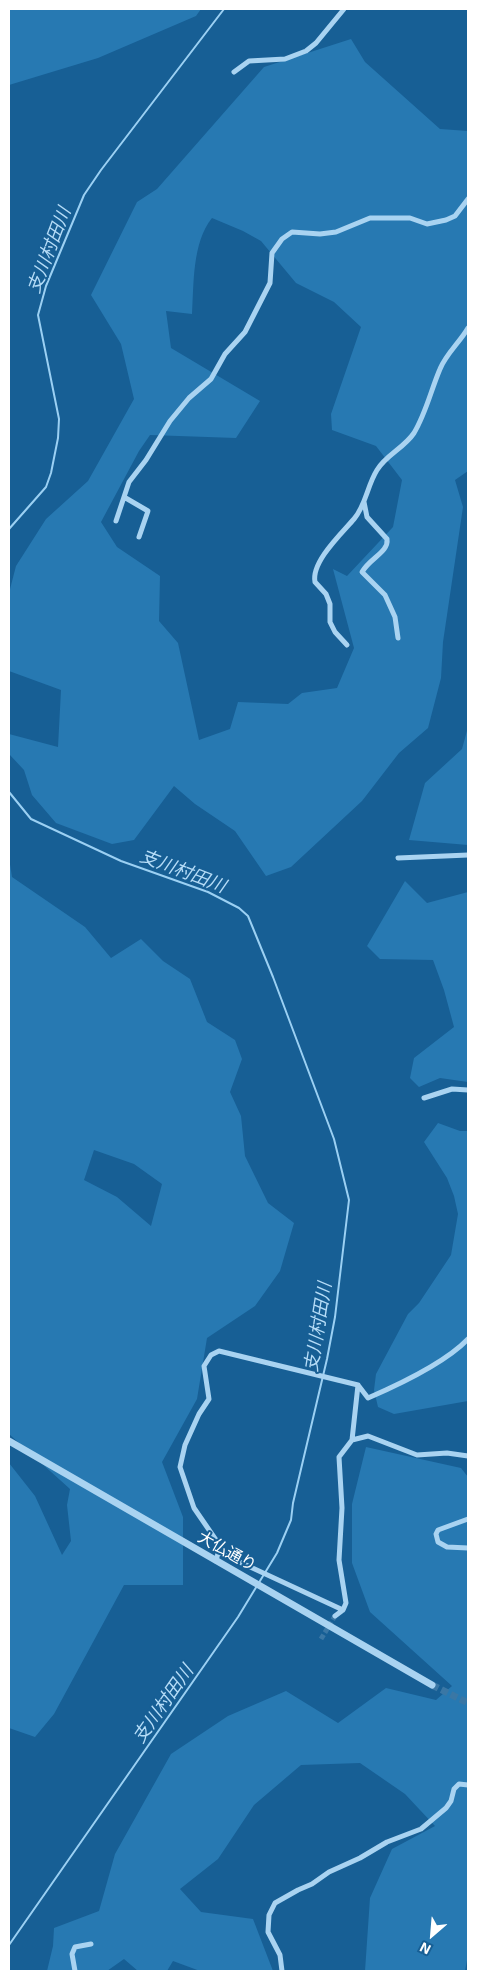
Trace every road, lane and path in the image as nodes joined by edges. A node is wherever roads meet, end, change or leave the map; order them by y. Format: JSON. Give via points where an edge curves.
{"nodes":[{"id":1,"x":344,"y":9,"type":"edge"},
{"id":2,"x":234,"y":72,"type":"dead end"},
{"id":3,"x":468,"y":199,"type":"edge"},
{"id":4,"x":468,"y":328,"type":"edge"},
{"id":5,"x":124,"y":497,"type":"junction"},
{"id":6,"x":364,"y":502,"type":"junction"},
{"id":7,"x":116,"y":522,"type":"dead end"},
{"id":8,"x":139,"y":537,"type":"dead end"},
{"id":9,"x":398,"y":638,"type":"dead end"},
{"id":10,"x":347,"y":645,"type":"dead end"},
{"id":11,"x":468,"y":855,"type":"edge"},
{"id":12,"x":398,"y":858,"type":"dead end"},
{"id":13,"x":468,"y":1090,"type":"edge"},
{"id":14,"x":424,"y":1098,"type":"dead end"},
{"id":15,"x":468,"y":1339,"type":"edge"},
{"id":16,"x":358,"y":1385,"type":"junction"},
{"id":17,"x":352,"y":1440,"type":"junction"},
{"id":18,"x":9,"y":1441,"type":"edge"},
{"id":19,"x":468,"y":1456,"type":"edge"},
{"id":20,"x":468,"y":1519,"type":"edge"},
{"id":21,"x":468,"y":1548,"type":"edge"},
{"id":22,"x":218,"y":1552,"type":"junction"},
{"id":23,"x":216,"y":1561,"type":"junction"},
{"id":24,"x":343,"y":1610,"type":"junction"},
{"id":25,"x":335,"y":1616,"type":"tunnel mouth"},
{"id":26,"x":432,"y":1685,"type":"tunnel mouth"},
{"id":27,"x":468,"y":1785,"type":"edge"},
{"id":28,"x":91,"y":1944,"type":"dead end"},
{"id":29,"x":75,"y":1971,"type":"edge"},
{"id":30,"x":282,"y":1971,"type":"edge"}],
"edges":[{"from":1,"to":2,"type":"street","via":[[306,51],[285,59],[248,61]]},
{"from":3,"to":5,"type":"street","via":[[455,216],[446,220],[427,224],[410,218],[370,218],[336,232],[292,232],[282,239],[272,253],[270,283],[245,332],[224,354],[211,379],[170,421],[130,482]]},
{"from":4,"to":6,"type":"street","via":[[441,367],[411,438],[386,458],[376,471]]},
{"from":5,"to":7,"type":"street"},
{"from":5,"to":8,"type":"street","via":[[148,511]]},
{"from":6,"to":9,"type":"street","via":[[367,517],[388,543],[385,551],[371,559],[362,572],[385,595],[395,617]]},
{"from":6,"to":10,"type":"street","via":[[360,513],[316,567],[314,576],[330,604],[330,622]]},
{"from":11,"to":12,"type":"street"},
{"from":13,"to":14,"type":"street","via":[[452,1089]]},
{"from":15,"to":16,"type":"street","via":[[457,1350],[368,1398]]},
{"from":16,"to":17,"type":"street"},
{"from":16,"to":22,"type":"street","via":[[219,1351],[207,1360],[204,1366],[209,1399],[185,1445],[180,1467],[194,1508],[216,1540]]},
{"from":17,"to":19,"type":"street","via":[[368,1436],[417,1455],[447,1452]]},
{"from":17,"to":24,"type":"street","via":[[339,1456],[342,1508],[339,1560],[346,1603]]},
{"from":18,"to":23,"type":"street","name":"大仏通り"},
{"from":20,"to":21,"type":"street","via":[[438,1530],[436,1534],[438,1542],[447,1548]]},
{"from":22,"to":23,"type":"street"},
{"from":22,"to":24,"type":"street"},
{"from":23,"to":26,"type":"street","name":"大仏通り"},
{"from":24,"to":25,"type":"street"},
{"from":27,"to":30,"type":"street","via":[[459,1784],[446,1808],[421,1830],[387,1842],[275,1903],[269,1915],[268,1932],[280,1955]]},
{"from":28,"to":29,"type":"street","via":[[75,1948],[72,1954]]}]}
